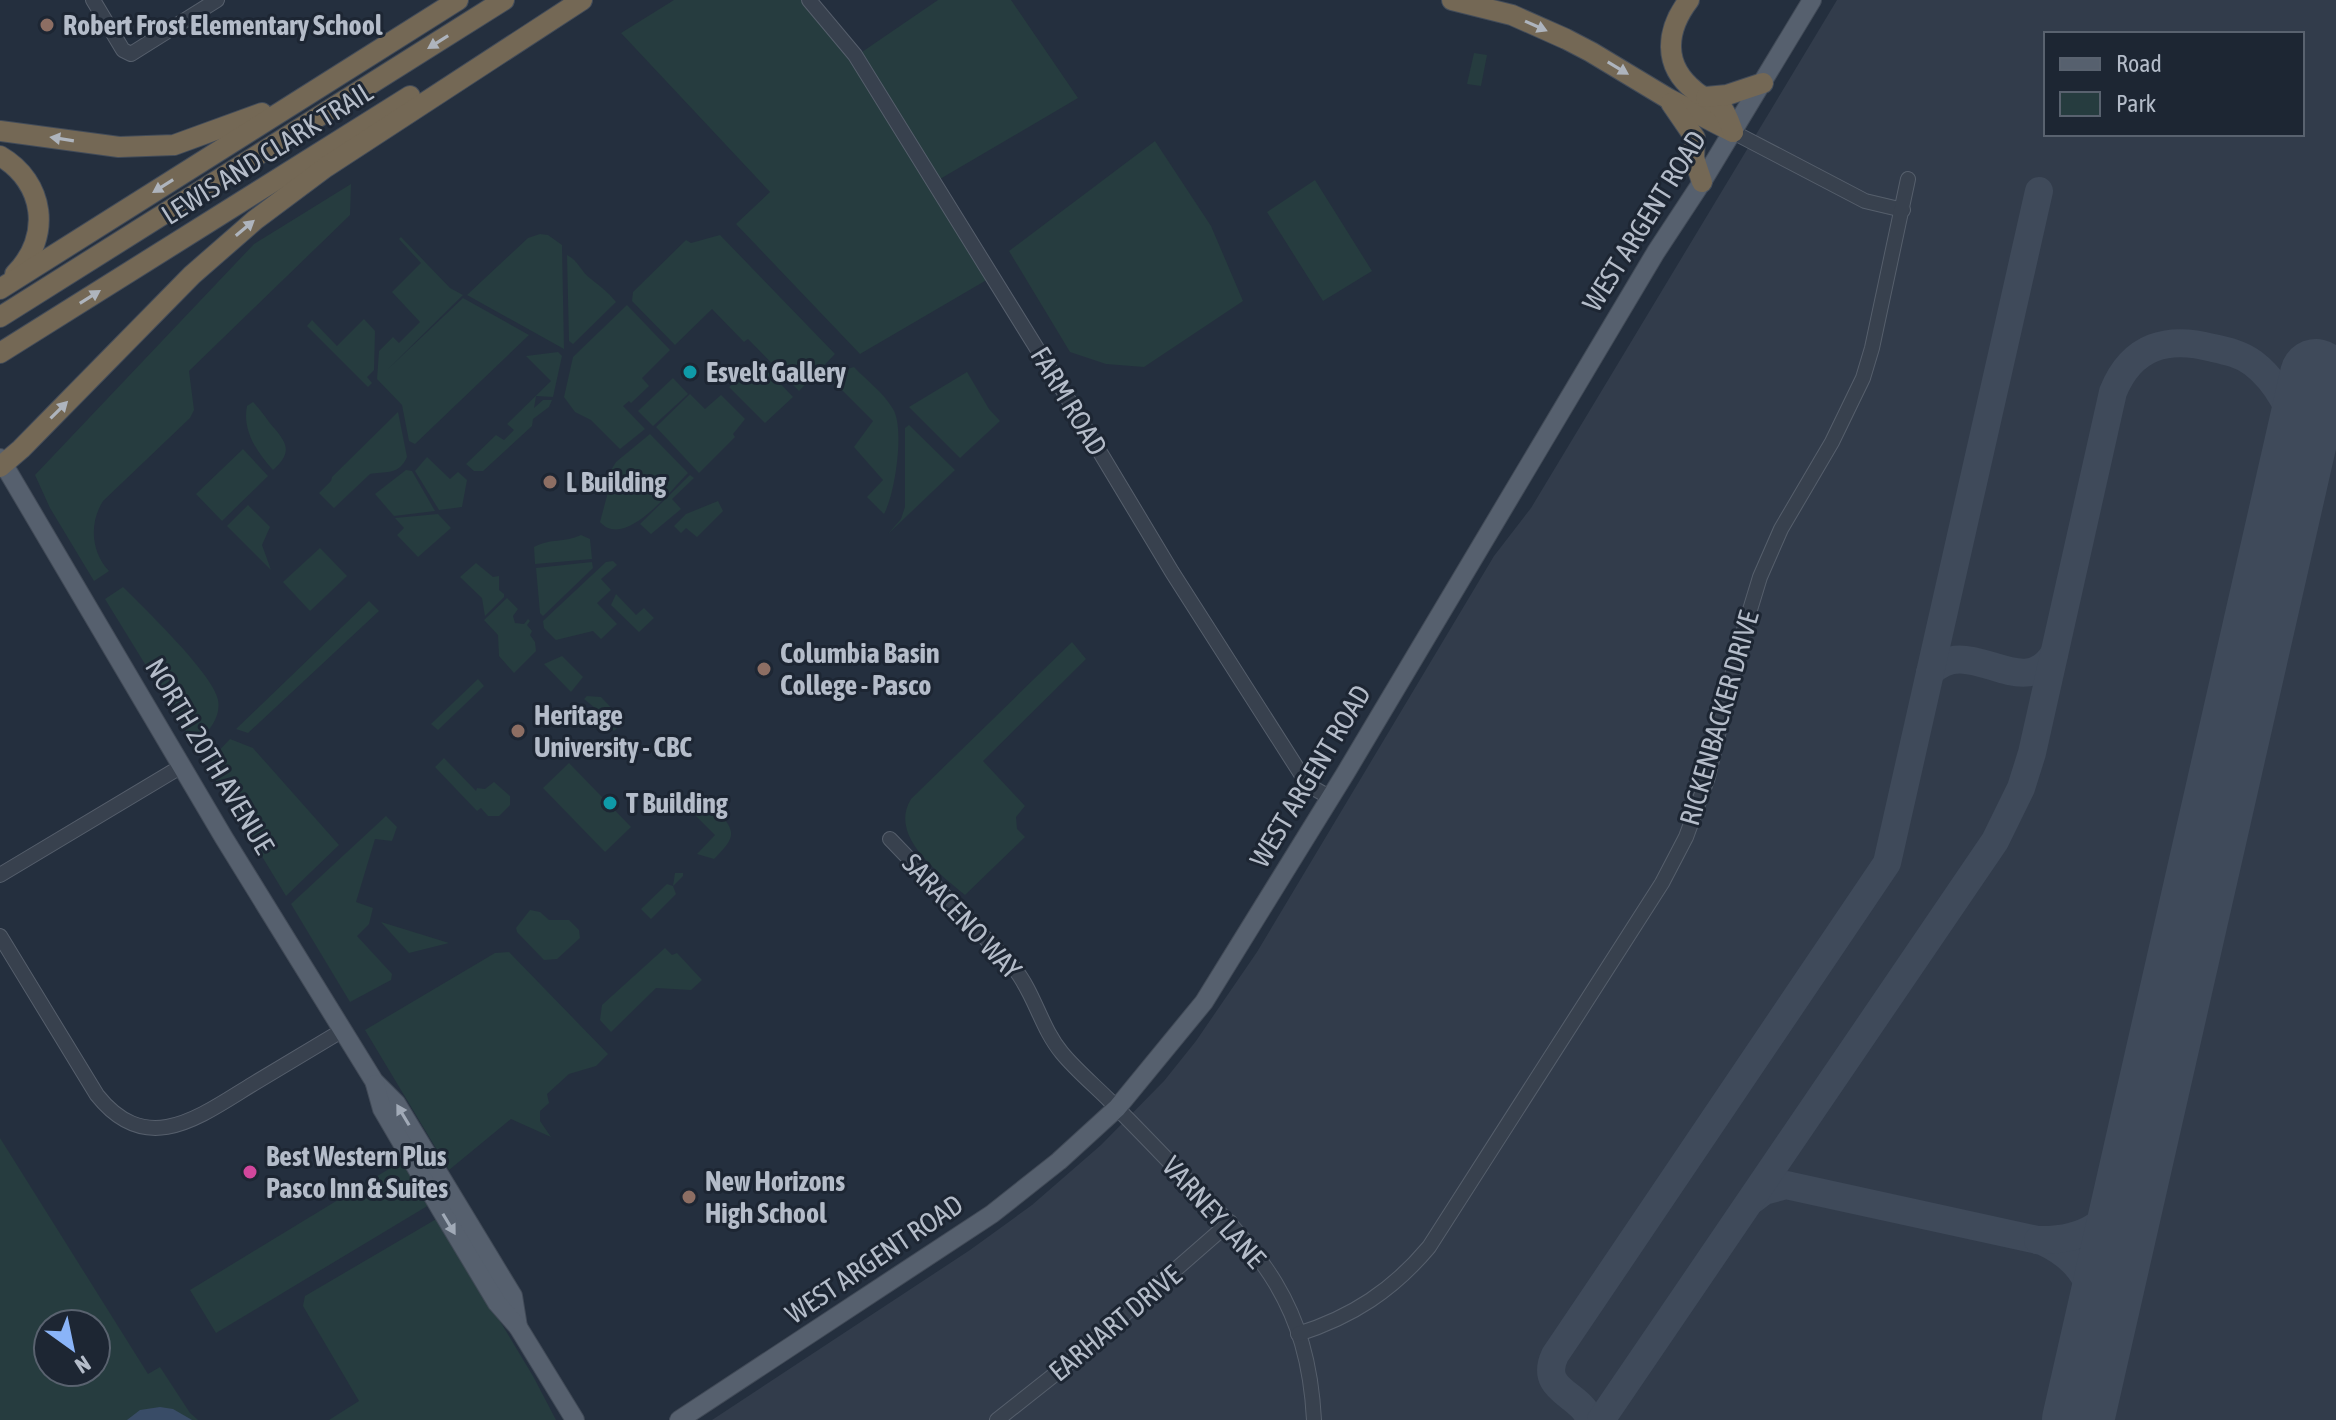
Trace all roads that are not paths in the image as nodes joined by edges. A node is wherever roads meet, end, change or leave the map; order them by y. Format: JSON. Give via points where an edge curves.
{"nodes":[{"id":1,"x":93,"y":0,"type":"edge"},
{"id":2,"x":217,"y":0,"type":"edge"},
{"id":3,"x":458,"y":0,"type":"edge"},
{"id":4,"x":504,"y":0,"type":"edge"},
{"id":5,"x":564,"y":0,"type":"edge"},
{"id":6,"x":582,"y":0,"type":"edge"},
{"id":7,"x":809,"y":0,"type":"edge"},
{"id":8,"x":1452,"y":0,"type":"edge"},
{"id":9,"x":1689,"y":0,"type":"edge"},
{"id":10,"x":1812,"y":0,"type":"edge"},
{"id":11,"x":347,"y":70,"type":"junction"},
{"id":12,"x":1763,"y":83,"type":"junction"},
{"id":13,"x":1706,"y":97,"type":"junction"},
{"id":14,"x":1669,"y":99,"type":"junction"},
{"id":15,"x":0,"y":131,"type":"edge"},
{"id":16,"x":1733,"y":132,"type":"junction"},
{"id":17,"x":0,"y":156,"type":"edge"},
{"id":18,"x":1908,"y":179,"type":"dead end"},
{"id":19,"x":1702,"y":182,"type":"junction"},
{"id":20,"x":1903,"y":210,"type":"junction"},
{"id":21,"x":0,"y":287,"type":"edge"},
{"id":22,"x":0,"y":317,"type":"edge"},
{"id":23,"x":0,"y":353,"type":"edge"},
{"id":24,"x":1,"y":463,"type":"edge"},
{"id":25,"x":182,"y":766,"type":"junction"},
{"id":26,"x":1331,"y":798,"type":"junction"},
{"id":27,"x":890,"y":839,"type":"dead end"},
{"id":28,"x":0,"y":875,"type":"edge"},
{"id":29,"x":0,"y":936,"type":"edge"},
{"id":30,"x":343,"y":1030,"type":"junction"},
{"id":31,"x":1117,"y":1108,"type":"junction"},
{"id":32,"x":1230,"y":1222,"type":"junction"},
{"id":33,"x":1298,"y":1334,"type":"junction"},
{"id":34,"x":570,"y":1416,"type":"edge"},
{"id":35,"x":588,"y":1420,"type":"edge"},
{"id":36,"x":679,"y":1420,"type":"edge"},
{"id":37,"x":997,"y":1420,"type":"edge"},
{"id":38,"x":1314,"y":1420,"type":"edge"}],
"edges":[{"from":1,"to":2,"type":"street","via":[[128,54]]},
{"from":3,"to":11,"type":"highway","name":"LEWIS AND CLARK TRAIL"},
{"from":4,"to":22,"type":"highway","one_way":true},
{"from":23,"to":5,"type":"highway","name":"LEWIS AND CLARK TRAIL","one_way":true},
{"from":24,"to":6,"type":"highway","one_way":true,"via":[[255,220],[326,167]]},
{"from":7,"to":26,"type":"street","name":"FARM ROAD","via":[[855,55],[1308,785]]},
{"from":8,"to":14,"type":"highway","one_way":true,"via":[[1512,15],[1566,39]]},
{"from":9,"to":13,"type":"highway","via":[[1673,26],[1673,57],[1686,83]]},
{"from":10,"to":12,"type":"main road","name":"WEST ARGENT ROAD"},
{"from":11,"to":15,"type":"highway","one_way":true,"via":[[279,106],[174,145],[119,147]]},
{"from":11,"to":21,"type":"highway","name":"LEWIS AND CLARK TRAIL","one_way":true},
{"from":12,"to":13,"type":"highway"},
{"from":12,"to":16,"type":"main road","name":"WEST ARGENT ROAD"},
{"from":13,"to":16,"type":"highway","via":[[1724,110]]},
{"from":14,"to":16,"type":"highway"},
{"from":14,"to":19,"type":"highway","via":[[1695,138],[1694,158]]},
{"from":16,"to":19,"type":"main road","name":"WEST ARGENT ROAD"},
{"from":16,"to":20,"type":"street","via":[[1865,201]]},
{"from":17,"to":21,"type":"highway","via":[[32,188],[40,222],[31,255]]},
{"from":18,"to":20,"type":"street","name":"RICKENBACKER DRIVE"},
{"from":19,"to":26,"type":"main road","name":"WEST ARGENT ROAD"},
{"from":20,"to":33,"type":"street","name":"RICKENBACKER DRIVE","via":[[1863,378],[1760,577],[1708,777],[1673,863],[1429,1247],[1378,1296],[1341,1319]]},
{"from":24,"to":25,"type":"main road","name":"NORTH 20TH AVENUE"},
{"from":25,"to":28,"type":"street"},
{"from":25,"to":30,"type":"main road","name":"NORTH 20TH AVENUE"},
{"from":26,"to":31,"type":"main road","name":"WEST ARGENT ROAD","via":[[1204,1002]]},
{"from":27,"to":31,"type":"street","name":"SARACENO WAY","via":[[1014,968],[1061,1052]]},
{"from":29,"to":30,"type":"street","via":[[97,1095],[116,1116],[137,1126],[160,1129],[195,1119]]},
{"from":30,"to":34,"type":"main road","name":"NORTH 20TH AVENUE","via":[[374,1081],[389,1123]]},
{"from":31,"to":32,"type":"street","name":"VARNEY LANE"},
{"from":31,"to":36,"type":"main road","name":"WEST ARGENT ROAD","via":[[992,1214]]},
{"from":32,"to":33,"type":"street","name":"VARNEY LANE","via":[[1279,1286]]},
{"from":32,"to":37,"type":"street","name":"EARHART DRIVE"},
{"from":33,"to":38,"type":"street","name":"VARNEY LANE"},
{"from":34,"to":35,"type":"main road"}]}
